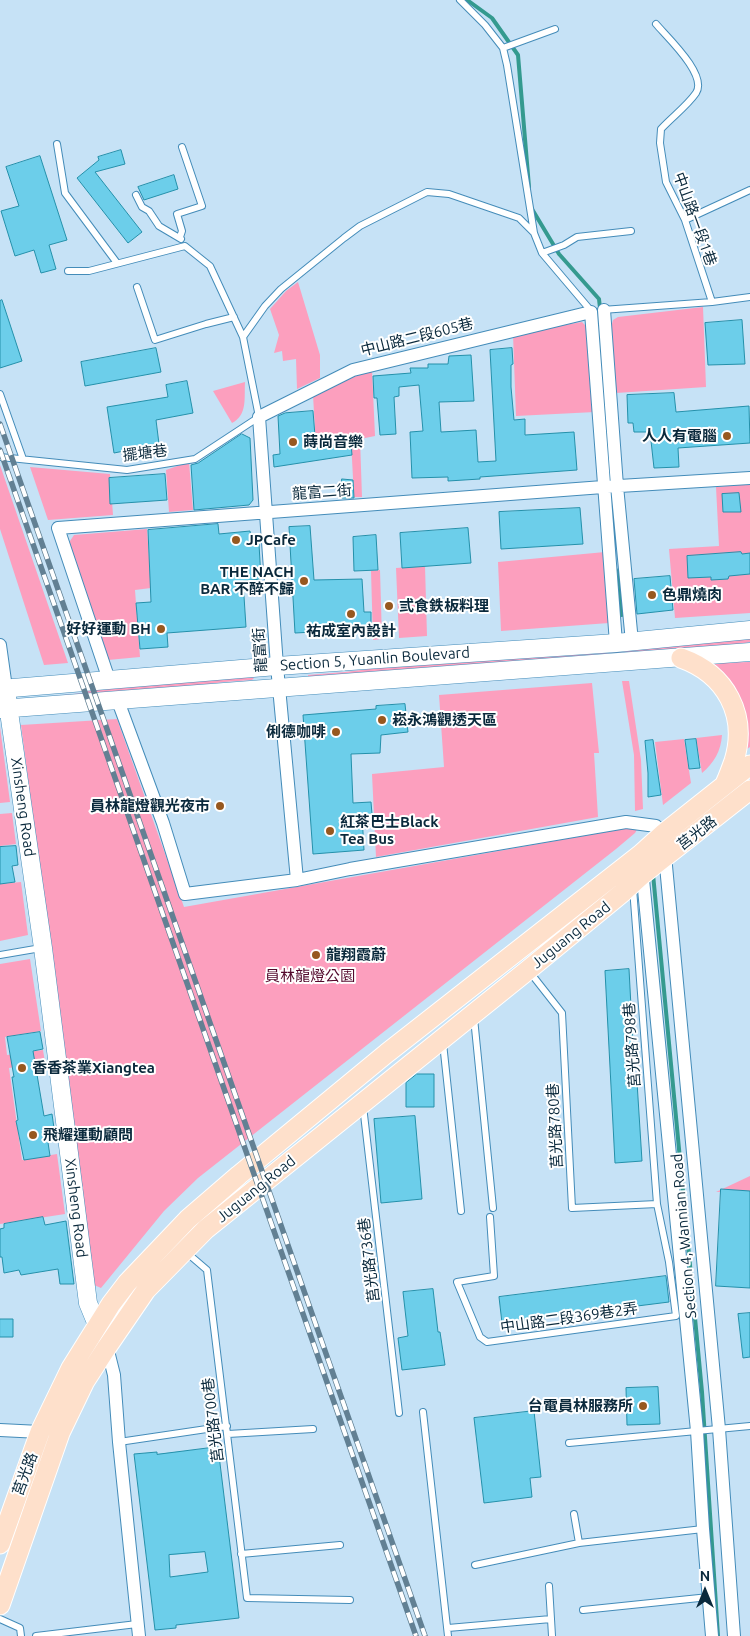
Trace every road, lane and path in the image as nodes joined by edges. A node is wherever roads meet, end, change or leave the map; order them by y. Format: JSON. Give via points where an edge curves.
{"nodes":[{"id":1,"x":460,"y":0,"type":"edge"},
{"id":2,"x":656,"y":24,"type":"dead end"},
{"id":3,"x":556,"y":29,"type":"dead end"},
{"id":4,"x":503,"y":48,"type":"junction"},
{"id":5,"x":57,"y":144,"type":"dead end"},
{"id":6,"x":182,"y":148,"type":"dead end"},
{"id":7,"x":750,"y":190,"type":"edge"},
{"id":8,"x":136,"y":195,"type":"dead end"},
{"id":9,"x":685,"y":220,"type":"junction"},
{"id":10,"x":631,"y":231,"type":"dead end"},
{"id":11,"x":534,"y":233,"type":"junction"},
{"id":12,"x":180,"y":237,"type":"junction"},
{"id":13,"x":185,"y":246,"type":"junction"},
{"id":14,"x":542,"y":253,"type":"junction"},
{"id":15,"x":117,"y":263,"type":"junction"},
{"id":16,"x":68,"y":271,"type":"dead end"},
{"id":17,"x":137,"y":287,"type":"dead end"},
{"id":18,"x":750,"y":297,"type":"edge"},
{"id":19,"x":712,"y":302,"type":"junction"},
{"id":20,"x":604,"y":310,"type":"junction"},
{"id":21,"x":591,"y":312,"type":"junction"},
{"id":22,"x":234,"y":317,"type":"junction"},
{"id":23,"x":244,"y":337,"type":"junction"},
{"id":24,"x":0,"y":394,"type":"edge"},
{"id":25,"x":259,"y":417,"type":"junction"},
{"id":26,"x":0,"y":457,"type":"edge"},
{"id":27,"x":23,"y":459,"type":"junction"},
{"id":28,"x":750,"y":478,"type":"edge"},
{"id":29,"x":617,"y":486,"type":"junction"},
{"id":30,"x":603,"y":487,"type":"junction"},
{"id":31,"x":266,"y":513,"type":"junction"},
{"id":32,"x":750,"y":630,"type":"edge"},
{"id":33,"x":624,"y":642,"type":"junction"},
{"id":34,"x":0,"y":645,"type":"edge"},
{"id":35,"x":750,"y":652,"type":"edge"},
{"id":36,"x":682,"y":658,"type":"junction"},
{"id":37,"x":277,"y":666,"type":"junction"},
{"id":38,"x":109,"y":680,"type":"junction"},
{"id":39,"x":279,"y":687,"type":"junction"},
{"id":40,"x":3,"y":688,"type":"edge"},
{"id":41,"x":118,"y":701,"type":"junction"},
{"id":42,"x":4,"y":709,"type":"edge"},
{"id":43,"x":750,"y":765,"type":"edge"},
{"id":44,"x":724,"y":787,"type":"junction"},
{"id":45,"x":750,"y":790,"type":"edge"},
{"id":46,"x":663,"y":834,"type":"junction"},
{"id":47,"x":641,"y":854,"type":"junction"},
{"id":48,"x":665,"y":858,"type":"junction"},
{"id":49,"x":638,"y":879,"type":"junction"},
{"id":50,"x":297,"y":880,"type":"junction"},
{"id":51,"x":43,"y":948,"type":"junction"},
{"id":52,"x":0,"y":955,"type":"edge"},
{"id":53,"x":528,"y":970,"type":"junction"},
{"id":54,"x":473,"y":1014,"type":"junction"},
{"id":55,"x":443,"y":1040,"type":"junction"},
{"id":56,"x":363,"y":1104,"type":"junction"},
{"id":57,"x":657,"y":1204,"type":"junction"},
{"id":58,"x":493,"y":1208,"type":"dead end"},
{"id":59,"x":461,"y":1211,"type":"dead end"},
{"id":60,"x":490,"y":1217,"type":"dead end"},
{"id":61,"x":184,"y":1251,"type":"junction"},
{"id":62,"x":97,"y":1326,"type":"junction"},
{"id":63,"x":107,"y":1346,"type":"junction"},
{"id":64,"x":423,"y":1412,"type":"dead end"},
{"id":65,"x":400,"y":1414,"type":"dead end"},
{"id":66,"x":227,"y":1426,"type":"junction"},
{"id":67,"x":750,"y":1426,"type":"edge"},
{"id":68,"x":313,"y":1429,"type":"dead end"},
{"id":69,"x":719,"y":1429,"type":"junction"},
{"id":70,"x":0,"y":1430,"type":"edge"},
{"id":71,"x":697,"y":1431,"type":"junction"},
{"id":72,"x":40,"y":1432,"type":"junction"},
{"id":73,"x":228,"y":1434,"type":"junction"},
{"id":74,"x":119,"y":1442,"type":"junction"},
{"id":75,"x":569,"y":1443,"type":"dead end"},
{"id":76,"x":574,"y":1514,"type":"dead end"},
{"id":77,"x":703,"y":1529,"type":"junction"},
{"id":78,"x":0,"y":1544,"type":"edge"},
{"id":79,"x":340,"y":1544,"type":"dead end"},
{"id":80,"x":579,"y":1544,"type":"junction"},
{"id":81,"x":242,"y":1554,"type":"junction"},
{"id":82,"x":475,"y":1564,"type":"dead end"},
{"id":83,"x":548,"y":1586,"type":"dead end"},
{"id":84,"x":708,"y":1597,"type":"junction"},
{"id":85,"x":350,"y":1600,"type":"dead end"},
{"id":86,"x":0,"y":1605,"type":"edge"},
{"id":87,"x":583,"y":1610,"type":"dead end"},
{"id":88,"x":0,"y":1619,"type":"edge"},
{"id":89,"x":551,"y":1619,"type":"junction"},
{"id":90,"x":448,"y":1628,"type":"junction"},
{"id":91,"x":138,"y":1630,"type":"edge"},
{"id":92,"x":22,"y":1636,"type":"edge"},
{"id":93,"x":36,"y":1636,"type":"edge"},
{"id":94,"x":448,"y":1636,"type":"edge"},
{"id":95,"x":552,"y":1636,"type":"edge"},
{"id":96,"x":712,"y":1636,"type":"edge"},
{"id":97,"x":734,"y":1636,"type":"edge"}],
"edges":[{"from":1,"to":4,"type":"lane"},
{"from":2,"to":9,"type":"lane","name":"中山路一段1巷","via":[[695,70],[698,80],[697,92],[661,129],[666,182]]},
{"from":3,"to":4,"type":"lane"},
{"from":4,"to":11,"type":"lane"},
{"from":5,"to":15,"type":"lane","via":[[66,193]]},
{"from":6,"to":12,"type":"lane","via":[[202,206],[177,214],[182,231]]},
{"from":7,"to":9,"type":"lane"},
{"from":8,"to":12,"type":"lane","via":[[159,226]]},
{"from":9,"to":19,"type":"lane","name":"中山路一段1巷"},
{"from":10,"to":14,"type":"lane","via":[[577,237]]},
{"from":11,"to":14,"type":"lane"},
{"from":11,"to":23,"type":"lane","via":[[519,218],[450,194],[427,192],[360,226],[344,238],[281,289]]},
{"from":12,"to":13,"type":"lane"},
{"from":13,"to":15,"type":"lane"},
{"from":13,"to":22,"type":"lane","via":[[210,266]]},
{"from":14,"to":21,"type":"lane"},
{"from":15,"to":16,"type":"lane","via":[[89,271]]},
{"from":17,"to":22,"type":"lane","via":[[155,340]]},
{"from":18,"to":19,"type":"lane"},
{"from":19,"to":20,"type":"lane"},
{"from":20,"to":21,"type":"lane"},
{"from":20,"to":29,"type":"street"},
{"from":21,"to":25,"type":"street","name":"中山路二段605巷","via":[[353,370]]},
{"from":21,"to":30,"type":"street"},
{"from":22,"to":23,"type":"lane"},
{"from":23,"to":25,"type":"lane"},
{"from":24,"to":27,"type":"lane"},
{"from":25,"to":27,"type":"lane","name":"擺塘巷","via":[[195,459],[127,470]]},
{"from":25,"to":31,"type":"street","name":"龍富街"},
{"from":26,"to":27,"type":"lane","name":"擺塘巷"},
{"from":28,"to":29,"type":"street","name":"龍富二街"},
{"from":29,"to":30,"type":"street","name":"龍富二街"},
{"from":29,"to":33,"type":"street"},
{"from":30,"to":31,"type":"street","name":"龍富二街"},
{"from":30,"to":33,"type":"street"},
{"from":31,"to":37,"type":"street","name":"龍富街"},
{"from":31,"to":38,"type":"street","name":"龍富二街","via":[[58,528]]},
{"from":32,"to":33,"type":"main road","name":"Section 5, Yuanlin Boulevard"},
{"from":33,"to":37,"type":"main road","name":"Section 5, Yuanlin Boulevard"},
{"from":34,"to":40,"type":"street"},
{"from":35,"to":36,"type":"main road","name":"Section 5, Yuanlin Boulevard"},
{"from":36,"to":39,"type":"main road","name":"Section 5, Yuanlin Boulevard"},
{"from":36,"to":44,"type":"main road","via":[[697,664],[716,679],[728,693],[735,710],[738,726],[735,759]]},
{"from":37,"to":38,"type":"main road","name":"Section 5, Yuanlin Boulevard"},
{"from":37,"to":39,"type":"street","name":"龍富街"},
{"from":38,"to":40,"type":"main road","name":"Section 5, Yuanlin Boulevard"},
{"from":39,"to":41,"type":"main road","name":"Section 5, Yuanlin Boulevard"},
{"from":39,"to":50,"type":"street","name":"龍富街"},
{"from":40,"to":42,"type":"main road","name":"Xinsheng Road"},
{"from":41,"to":42,"type":"main road","name":"Section 5, Yuanlin Boulevard"},
{"from":41,"to":50,"type":"street","via":[[163,822],[185,894]]},
{"from":42,"to":51,"type":"main road","name":"Xinsheng Road"},
{"from":43,"to":44,"type":"main road","name":"Juguang Road"},
{"from":44,"to":46,"type":"main road","name":"Juguang Road"},
{"from":45,"to":48,"type":"main road","name":"莒光路"},
{"from":46,"to":47,"type":"main road","name":"Juguang Road"},
{"from":46,"to":48,"type":"street","name":"Section 4, Wannian Road"},
{"from":46,"to":50,"type":"street","via":[[656,826],[626,822]]},
{"from":47,"to":49,"type":"street","name":"Section 4, Wannian Road"},
{"from":47,"to":62,"type":"main road","name":"Juguang Road","via":[[387,1053],[188,1219],[127,1283]]},
{"from":48,"to":49,"type":"main road","name":"莒光路"},
{"from":48,"to":69,"type":"street","name":"Section 4, Wannian Road"},
{"from":49,"to":53,"type":"main road","name":"Juguang Road"},
{"from":49,"to":57,"type":"lane","name":"莒光路798巷"},
{"from":49,"to":71,"type":"street","name":"Section 4, Wannian Road"},
{"from":51,"to":52,"type":"lane"},
{"from":51,"to":62,"type":"main road","name":"Xinsheng Road","via":[[88,1303]]},
{"from":53,"to":54,"type":"main road","name":"Juguang Road"},
{"from":53,"to":57,"type":"lane","name":"莒光路780巷","via":[[562,1013],[572,1208]]},
{"from":54,"to":55,"type":"main road","name":"Juguang Road"},
{"from":54,"to":58,"type":"lane"},
{"from":55,"to":56,"type":"main road","name":"Juguang Road"},
{"from":55,"to":59,"type":"lane"},
{"from":56,"to":61,"type":"main road","name":"Juguang Road","via":[[206,1229]]},
{"from":56,"to":65,"type":"lane","name":"莒光路736巷"},
{"from":57,"to":60,"type":"lane","name":"中山路二段369巷2弄","via":[[676,1316],[487,1342],[480,1337],[457,1282],[494,1276]]},
{"from":61,"to":63,"type":"main road","name":"Juguang Road","via":[[146,1290]]},
{"from":61,"to":66,"type":"lane","name":"莒光路700巷","via":[[207,1270]]},
{"from":62,"to":63,"type":"main road","name":"Xinsheng Road"},
{"from":62,"to":72,"type":"main road","name":"Juguang Road","via":[[71,1368]]},
{"from":63,"to":74,"type":"street","name":"Xinsheng Road","via":[[114,1375]]},
{"from":63,"to":86,"type":"main road","name":"Juguang Road","via":[[85,1381],[60,1433]]},
{"from":64,"to":90,"type":"lane"},
{"from":66,"to":73,"type":"lane","name":"莒光路700巷"},
{"from":66,"to":74,"type":"lane"},
{"from":67,"to":69,"type":"lane"},
{"from":68,"to":73,"type":"lane"},
{"from":69,"to":71,"type":"lane"},
{"from":69,"to":97,"type":"street","name":"Section 4, Wannian Road"},
{"from":70,"to":72,"type":"street"},
{"from":71,"to":75,"type":"lane"},
{"from":71,"to":77,"type":"street","name":"Section 4, Wannian Road"},
{"from":72,"to":78,"type":"main road","name":"莒光路"},
{"from":73,"to":81,"type":"lane","name":"莒光路700巷"},
{"from":74,"to":91,"type":"street","name":"Xinsheng Road"},
{"from":76,"to":80,"type":"lane"},
{"from":77,"to":80,"type":"lane"},
{"from":77,"to":84,"type":"street","name":"Section 4, Wannian Road"},
{"from":79,"to":81,"type":"lane"},
{"from":80,"to":82,"type":"lane"},
{"from":81,"to":85,"type":"lane","name":"莒光路700巷","via":[[247,1598]]},
{"from":83,"to":89,"type":"lane"},
{"from":84,"to":87,"type":"lane"},
{"from":84,"to":96,"type":"street","name":"Section 4, Wannian Road"},
{"from":88,"to":92,"type":"lane","via":[[20,1628]]},
{"from":89,"to":90,"type":"lane"},
{"from":89,"to":95,"type":"lane"},
{"from":90,"to":94,"type":"lane"},
{"from":91,"to":93,"type":"lane"}]}
